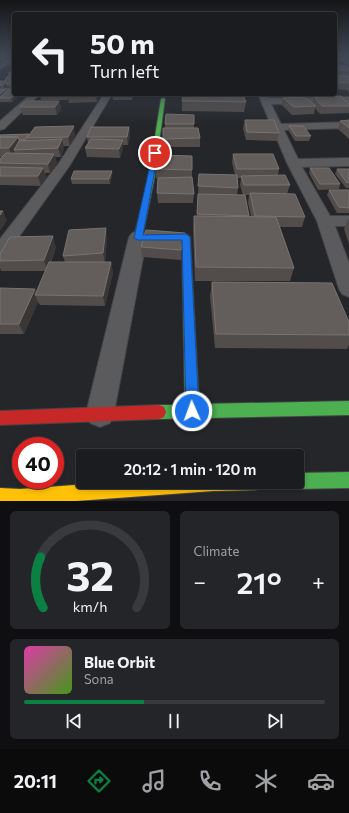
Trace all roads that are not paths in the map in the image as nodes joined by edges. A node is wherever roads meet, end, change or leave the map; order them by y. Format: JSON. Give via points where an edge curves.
{"nodes":[{"id":1,"x":0,"y":91,"type":"edge"},
{"id":2,"x":12,"y":91,"type":"edge"},
{"id":3,"x":34,"y":96,"type":"edge"},
{"id":4,"x":107,"y":96,"type":"edge"},
{"id":5,"x":264,"y":98,"type":"edge"},
{"id":6,"x":163,"y":99,"type":"dead end"},
{"id":7,"x":349,"y":100,"type":"edge"},
{"id":8,"x":349,"y":125,"type":"edge"},
{"id":9,"x":0,"y":127,"type":"edge"},
{"id":10,"x":276,"y":127,"type":"junction"},
{"id":11,"x":349,"y":162,"type":"edge"},
{"id":12,"x":293,"y":163,"type":"junction"},
{"id":13,"x":325,"y":221,"type":"junction"},
{"id":14,"x":349,"y":221,"type":"edge"},
{"id":15,"x":138,"y":238,"type":"junction"},
{"id":16,"x":0,"y":251,"type":"edge"},
{"id":17,"x":349,"y":290,"type":"edge"},
{"id":18,"x":349,"y":408,"type":"edge"},
{"id":19,"x":192,"y":411,"type":"junction"},
{"id":20,"x":100,"y":413,"type":"junction"},
{"id":21,"x":0,"y":418,"type":"edge"},
{"id":22,"x":349,"y":480,"type":"edge"},
{"id":23,"x":304,"y":481,"type":"edge"},
{"id":24,"x":226,"y":489,"type":"edge"},
{"id":25,"x":213,"y":492,"type":"edge"},
{"id":26,"x":13,"y":498,"type":"edge"}],
"edges":[{"from":1,"to":2,"type":"street"},
{"from":3,"to":9,"type":"street"},
{"from":4,"to":16,"type":"street","via":[[64,165]]},
{"from":5,"to":7,"type":"street"},
{"from":5,"to":10,"type":"street"},
{"from":6,"to":15,"type":"street","via":[[151,180]]},
{"from":8,"to":10,"type":"street"},
{"from":10,"to":12,"type":"street"},
{"from":11,"to":12,"type":"street"},
{"from":12,"to":13,"type":"street"},
{"from":13,"to":14,"type":"street"},
{"from":13,"to":17,"type":"street"},
{"from":15,"to":19,"type":"street","via":[[186,237]]},
{"from":15,"to":20,"type":"street"},
{"from":18,"to":19,"type":"street"},
{"from":19,"to":20,"type":"street"},
{"from":20,"to":21,"type":"street"},
{"from":22,"to":23,"type":"street"},
{"from":24,"to":25,"type":"street"},
{"from":25,"to":26,"type":"street"}]}
